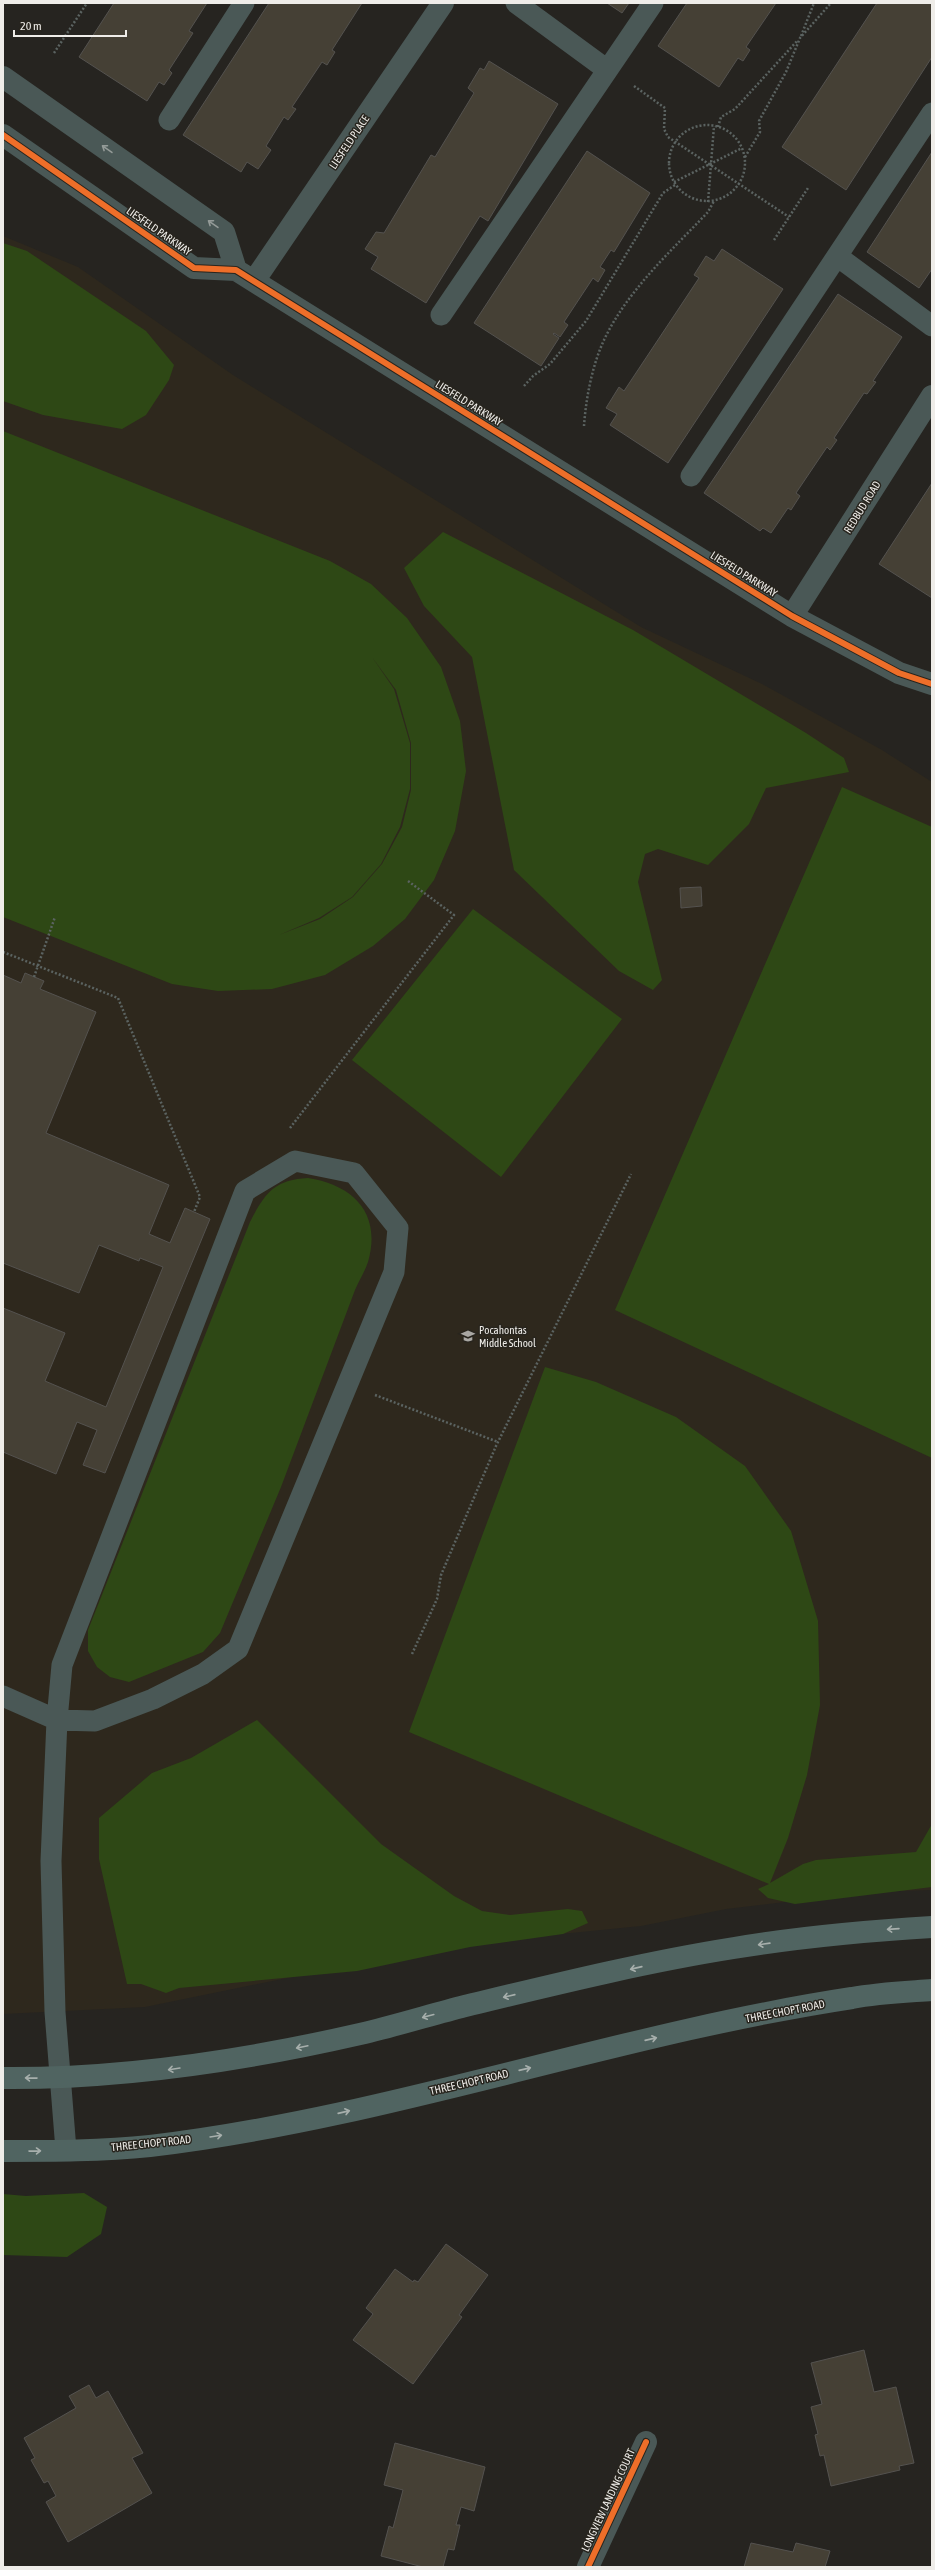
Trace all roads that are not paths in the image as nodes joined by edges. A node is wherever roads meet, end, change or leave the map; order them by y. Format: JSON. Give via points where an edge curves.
{"nodes":[{"id":1,"x":244,"y":3,"type":"edge"},
{"id":2,"x":443,"y":3,"type":"edge"},
{"id":3,"x":516,"y":3,"type":"edge"},
{"id":4,"x":653,"y":3,"type":"edge"},
{"id":5,"x":607,"y":68,"type":"junction"},
{"id":6,"x":3,"y":77,"type":"edge"},
{"id":7,"x":932,"y":113,"type":"edge"},
{"id":8,"x":169,"y":120,"type":"dead end"},
{"id":9,"x":3,"y":135,"type":"edge"},
{"id":10,"x":837,"y":256,"type":"junction"},
{"id":11,"x":236,"y":270,"type":"junction"},
{"id":12,"x":254,"y":281,"type":"junction"},
{"id":13,"x":441,"y":315,"type":"dead end"},
{"id":14,"x":932,"y":326,"type":"edge"},
{"id":15,"x":932,"y":396,"type":"edge"},
{"id":16,"x":691,"y":476,"type":"dead end"},
{"id":17,"x":792,"y":616,"type":"junction"},
{"id":18,"x":932,"y":684,"type":"edge"},
{"id":19,"x":3,"y":1696,"type":"edge"},
{"id":20,"x":56,"y":1720,"type":"junction"},
{"id":21,"x":932,"y":1927,"type":"edge"},
{"id":22,"x":932,"y":1990,"type":"edge"},
{"id":23,"x":3,"y":2078,"type":"edge"},
{"id":24,"x":59,"y":2079,"type":"junction"},
{"id":25,"x":66,"y":2150,"type":"junction"},
{"id":26,"x":3,"y":2151,"type":"edge"},
{"id":27,"x":646,"y":2442,"type":"dead end"},
{"id":28,"x":588,"y":2567,"type":"edge"}],
"edges":[{"from":1,"to":8,"type":"lane"},
{"from":2,"to":12,"type":"street","name":"LIESFELD PLACE"},
{"from":3,"to":5,"type":"lane"},
{"from":4,"to":5,"type":"lane"},
{"from":5,"to":13,"type":"lane"},
{"from":11,"to":6,"type":"street","one_way":true,"via":[[224,232]]},
{"from":7,"to":10,"type":"lane"},
{"from":9,"to":11,"type":"street","name":"LIESFELD PARKWAY","via":[[194,268]]},
{"from":10,"to":14,"type":"lane"},
{"from":10,"to":16,"type":"lane"},
{"from":11,"to":12,"type":"street","name":"LIESFELD PARKWAY"},
{"from":12,"to":17,"type":"street","name":"LIESFELD PARKWAY"},
{"from":15,"to":17,"type":"street","name":"REDBUD ROAD"},
{"from":17,"to":18,"type":"street","name":"LIESFELD PARKWAY","via":[[899,673]]},
{"from":19,"to":20,"type":"lane"},
{"from":20,"to":20,"type":"lane","via":[[94,1722],[153,1700],[203,1674],[238,1649],[394,1272],[398,1228],[354,1173],[294,1161],[246,1191],[62,1664]]},
{"from":20,"to":24,"type":"lane","via":[[51,1862]]},
{"from":21,"to":24,"type":"main road","one_way":true,"via":[[801,1938],[732,1948],[466,2006],[362,2034],[268,2054],[163,2071]]},
{"from":25,"to":22,"type":"main road","name":"THREE CHOPT ROAD","one_way":true,"via":[[149,2146],[315,2118],[774,2012],[853,1997]]},
{"from":24,"to":23,"type":"main road","one_way":true},
{"from":24,"to":25,"type":"lane"},
{"from":26,"to":25,"type":"main road","name":"THREE CHOPT ROAD","one_way":true},
{"from":27,"to":28,"type":"street","name":"LONGVIEW LANDING COURT"}]}
